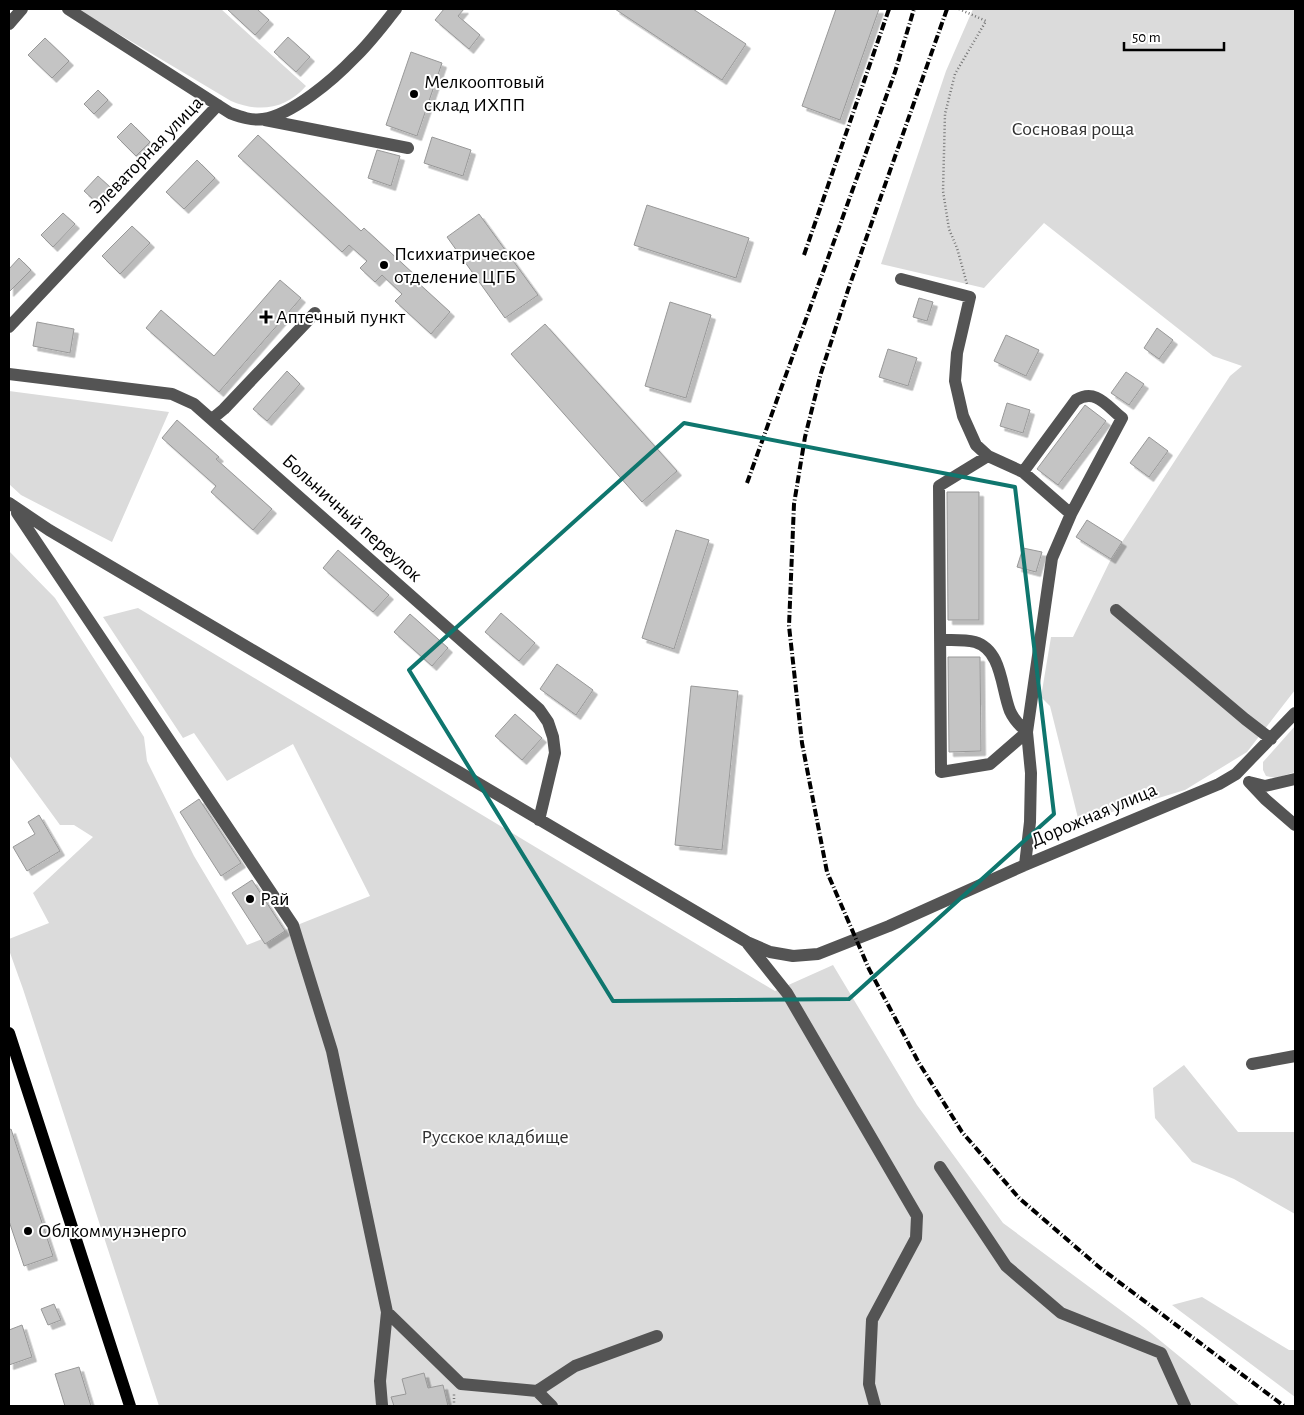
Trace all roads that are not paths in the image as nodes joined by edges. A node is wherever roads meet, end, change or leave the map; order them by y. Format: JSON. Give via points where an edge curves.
{"nodes":[{"id":1,"x":22,"y":9,"type":"edge"},
{"id":2,"x":68,"y":9,"type":"edge"},
{"id":3,"x":396,"y":9,"type":"edge"},
{"id":4,"x":9,"y":24,"type":"edge"},
{"id":5,"x":218,"y":105,"type":"junction"},
{"id":6,"x":263,"y":119,"type":"junction"},
{"id":7,"x":408,"y":148,"type":"dead end"},
{"id":8,"x":901,"y":279,"type":"dead end"},
{"id":9,"x":315,"y":313,"type":"dead end"},
{"id":10,"x":9,"y":327,"type":"edge"},
{"id":11,"x":9,"y":374,"type":"edge"},
{"id":12,"x":212,"y":419,"type":"junction"},
{"id":13,"x":988,"y":456,"type":"junction"},
{"id":14,"x":1024,"y":472,"type":"junction"},
{"id":15,"x":11,"y":505,"type":"edge"},
{"id":16,"x":1070,"y":514,"type":"junction"},
{"id":17,"x":1116,"y":610,"type":"dead end"},
{"id":18,"x":940,"y":640,"type":"junction"},
{"id":19,"x":1295,"y":713,"type":"edge"},
{"id":20,"x":1027,"y":732,"type":"junction"},
{"id":21,"x":1271,"y":739,"type":"junction"},
{"id":22,"x":1236,"y":774,"type":"junction"},
{"id":23,"x":1295,"y":779,"type":"edge"},
{"id":24,"x":1249,"y":782,"type":"junction"},
{"id":25,"x":539,"y":820,"type":"junction"},
{"id":26,"x":1295,"y":825,"type":"edge"},
{"id":27,"x":1025,"y":865,"type":"junction"},
{"id":28,"x":747,"y":942,"type":"junction"},
{"id":29,"x":9,"y":1033,"type":"edge"},
{"id":30,"x":1295,"y":1056,"type":"edge"},
{"id":31,"x":1252,"y":1064,"type":"dead end"},
{"id":32,"x":940,"y":1167,"type":"dead end"},
{"id":33,"x":387,"y":1312,"type":"junction"},
{"id":34,"x":657,"y":1336,"type":"dead end"},
{"id":35,"x":537,"y":1391,"type":"junction"},
{"id":36,"x":382,"y":1405,"type":"dead end"},
{"id":37,"x":130,"y":1406,"type":"edge"},
{"id":38,"x":552,"y":1406,"type":"edge"},
{"id":39,"x":875,"y":1406,"type":"edge"},
{"id":40,"x":1185,"y":1406,"type":"edge"}],
"edges":[{"from":1,"to":4,"type":"street"},
{"from":2,"to":5,"type":"street"},
{"from":3,"to":6,"type":"street","name":"Элеваторная улица","via":[[355,58],[320,88],[294,108]]},
{"from":5,"to":6,"type":"street","name":"Элеваторная улица","via":[[246,118]]},
{"from":5,"to":10,"type":"street","name":"Элеваторная улица"},
{"from":6,"to":7,"type":"street"},
{"from":8,"to":13,"type":"street","via":[[970,296],[957,353],[955,381],[966,424],[976,445]]},
{"from":9,"to":12,"type":"street"},
{"from":11,"to":12,"type":"street","name":"Больничный переулок","via":[[172,394],[194,404]]},
{"from":12,"to":25,"type":"street","name":"Больничный переулок","via":[[539,709],[548,722],[555,753]]},
{"from":13,"to":14,"type":"street"},
{"from":13,"to":18,"type":"street","via":[[939,486]]},
{"from":14,"to":16,"type":"street"},
{"from":14,"to":16,"type":"street","via":[[1076,400],[1085,395],[1095,396],[1122,418]]},
{"from":15,"to":25,"type":"street","via":[[48,530]]},
{"from":15,"to":33,"type":"street","via":[[293,925],[332,1050]]},
{"from":16,"to":20,"type":"street","via":[[1052,558]]},
{"from":17,"to":21,"type":"street"},
{"from":18,"to":20,"type":"street","via":[[974,641],[988,648],[995,660],[1010,711]]},
{"from":18,"to":20,"type":"street","via":[[941,772],[990,764]]},
{"from":19,"to":21,"type":"street","name":"Дорожная улица"},
{"from":20,"to":27,"type":"street","via":[[1032,773]]},
{"from":21,"to":22,"type":"street","name":"Дорожная улица"},
{"from":22,"to":24,"type":"street"},
{"from":22,"to":27,"type":"street","name":"Дорожная улица"},
{"from":23,"to":24,"type":"street","via":[[1265,786]]},
{"from":24,"to":26,"type":"street"},
{"from":25,"to":28,"type":"street"},
{"from":27,"to":28,"type":"street","name":"Дорожная улица","via":[[818,954],[793,956],[770,952]]},
{"from":28,"to":39,"type":"street","via":[[787,993],[917,1216],[916,1238],[872,1320],[869,1384]]},
{"from":29,"to":37,"type":"main road"},
{"from":30,"to":31,"type":"street"},
{"from":32,"to":40,"type":"street","via":[[1006,1266],[1061,1313],[1161,1353]]},
{"from":33,"to":35,"type":"street","via":[[461,1384]]},
{"from":33,"to":36,"type":"street","via":[[380,1381]]},
{"from":34,"to":35,"type":"street","via":[[575,1366]]},
{"from":35,"to":38,"type":"street"}]}
